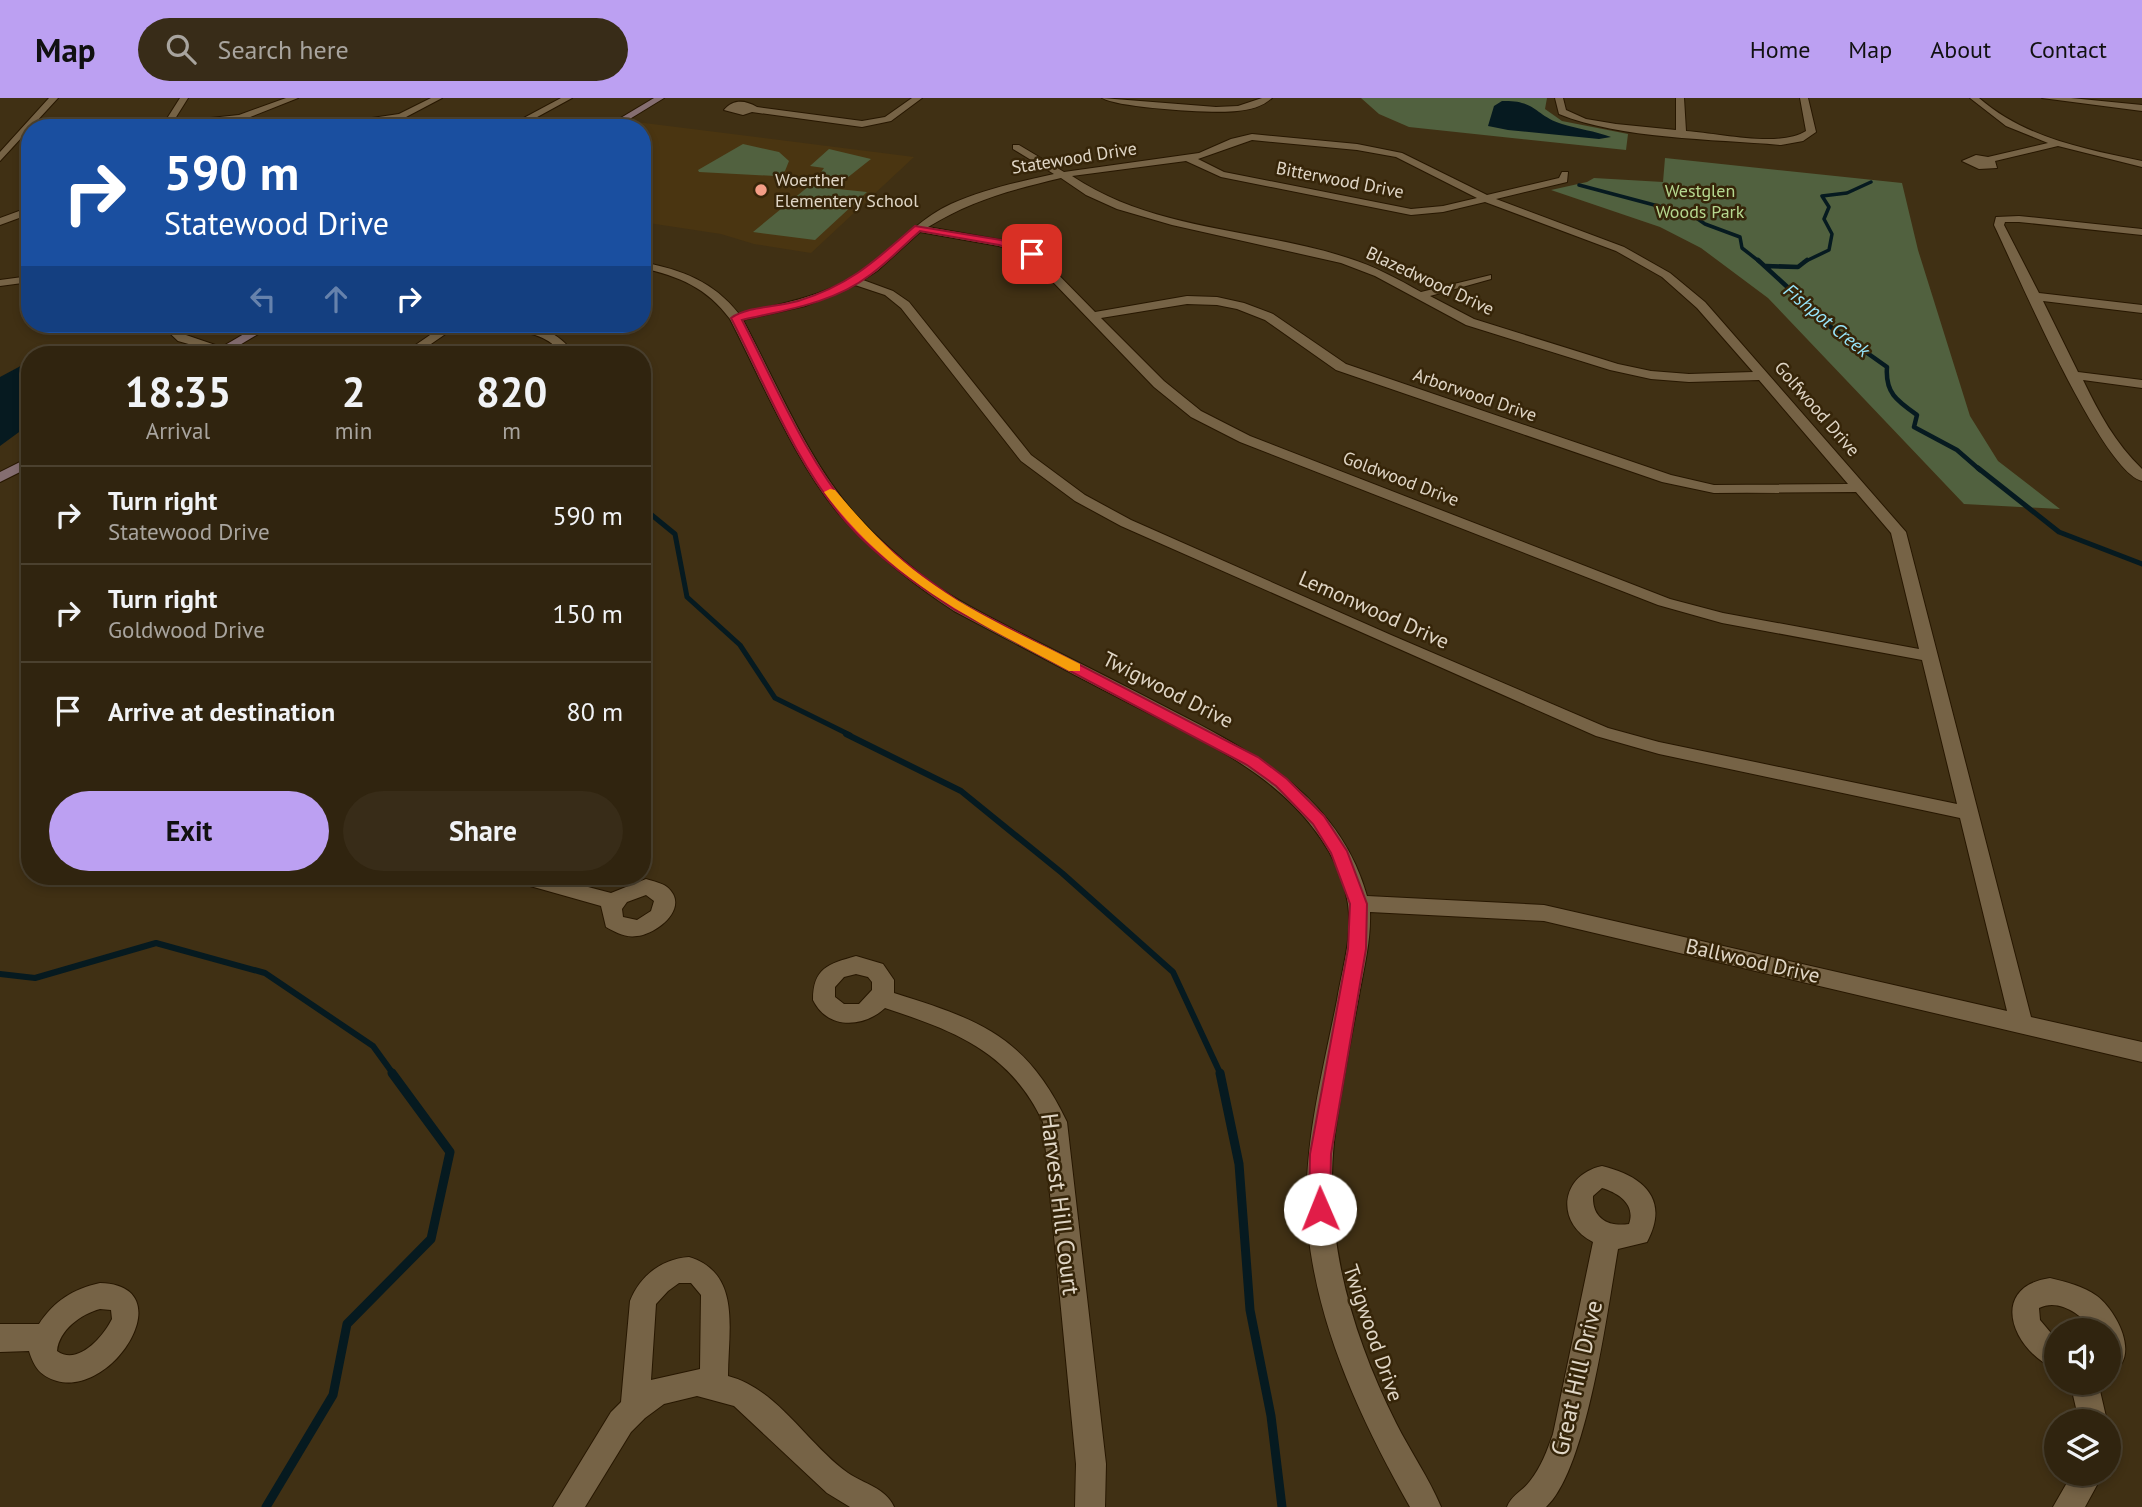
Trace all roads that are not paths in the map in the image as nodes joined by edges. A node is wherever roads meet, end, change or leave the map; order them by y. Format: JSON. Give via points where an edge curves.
{"nodes":[{"id":1,"x":54,"y":98,"type":"edge"},
{"id":2,"x":184,"y":98,"type":"edge"},
{"id":3,"x":294,"y":98,"type":"edge"},
{"id":4,"x":438,"y":98,"type":"edge"},
{"id":5,"x":568,"y":98,"type":"edge"},
{"id":6,"x":660,"y":98,"type":"edge"},
{"id":7,"x":918,"y":98,"type":"edge"},
{"id":8,"x":1106,"y":98,"type":"edge"},
{"id":9,"x":1268,"y":98,"type":"edge"},
{"id":10,"x":1559,"y":98,"type":"edge"},
{"id":11,"x":1680,"y":98,"type":"edge"},
{"id":12,"x":1804,"y":98,"type":"edge"},
{"id":13,"x":1974,"y":98,"type":"edge"},
{"id":14,"x":2046,"y":98,"type":"edge"},
{"id":15,"x":2142,"y":108,"type":"edge"},
{"id":16,"x":752,"y":109,"type":"dead end"},
{"id":17,"x":34,"y":119,"type":"edge"},
{"id":18,"x":170,"y":119,"type":"edge"},
{"id":19,"x":232,"y":119,"type":"edge"},
{"id":20,"x":404,"y":119,"type":"edge"},
{"id":21,"x":527,"y":119,"type":"edge"},
{"id":22,"x":624,"y":119,"type":"edge"},
{"id":23,"x":883,"y":121,"type":"joint"},
{"id":24,"x":862,"y":124,"type":"joint"},
{"id":25,"x":1681,"y":133,"type":"junction"},
{"id":26,"x":21,"y":134,"type":"edge"},
{"id":27,"x":1239,"y":139,"type":"joint"},
{"id":28,"x":2062,"y":143,"type":"junction"},
{"id":29,"x":1016,"y":147,"type":"dead end"},
{"id":30,"x":2,"y":154,"type":"edge"},
{"id":31,"x":1189,"y":159,"type":"junction"},
{"id":32,"x":1989,"y":160,"type":"dead end"},
{"id":33,"x":2142,"y":164,"type":"edge"},
{"id":34,"x":1565,"y":174,"type":"dead end"},
{"id":35,"x":1061,"y":175,"type":"junction"},
{"id":36,"x":1484,"y":198,"type":"junction"},
{"id":37,"x":21,"y":214,"type":"edge"},
{"id":38,"x":0,"y":222,"type":"edge"},
{"id":39,"x":918,"y":228,"type":"junction"},
{"id":40,"x":2142,"y":232,"type":"edge"},
{"id":41,"x":651,"y":267,"type":"edge"},
{"id":42,"x":1487,"y":277,"type":"dead end"},
{"id":43,"x":21,"y":280,"type":"edge"},
{"id":44,"x":855,"y":281,"type":"junction"},
{"id":45,"x":0,"y":283,"type":"edge"},
{"id":46,"x":1419,"y":296,"type":"junction"},
{"id":47,"x":2032,"y":296,"type":"junction"},
{"id":48,"x":2142,"y":309,"type":"edge"},
{"id":49,"x":1093,"y":316,"type":"junction"},
{"id":50,"x":736,"y":318,"type":"junction"},
{"id":51,"x":176,"y":333,"type":"edge"},
{"id":52,"x":253,"y":333,"type":"edge"},
{"id":53,"x":440,"y":333,"type":"edge"},
{"id":54,"x":536,"y":333,"type":"edge"},
{"id":55,"x":202,"y":346,"type":"edge"},
{"id":56,"x":231,"y":346,"type":"edge"},
{"id":57,"x":421,"y":346,"type":"edge"},
{"id":58,"x":561,"y":346,"type":"edge"},
{"id":59,"x":2073,"y":375,"type":"junction"},
{"id":60,"x":1763,"y":376,"type":"junction"},
{"id":61,"x":2142,"y":384,"type":"edge"},
{"id":62,"x":21,"y":466,"type":"edge"},
{"id":63,"x":2142,"y":477,"type":"edge"},
{"id":64,"x":0,"y":478,"type":"edge"},
{"id":65,"x":1861,"y":488,"type":"junction"},
{"id":66,"x":1930,"y":656,"type":"junction"},
{"id":67,"x":1968,"y":813,"type":"junction"},
{"id":68,"x":552,"y":885,"type":"edge"},
{"id":69,"x":614,"y":902,"type":"dead end"},
{"id":70,"x":1358,"y":904,"type":"junction"},
{"id":71,"x":882,"y":998,"type":"dead end"},
{"id":72,"x":2022,"y":1025,"type":"junction"},
{"id":73,"x":2142,"y":1052,"type":"edge"},
{"id":74,"x":1606,"y":1237,"type":"dead end"},
{"id":75,"x":2100,"y":1318,"type":"edge"},
{"id":76,"x":46,"y":1337,"type":"dead end"},
{"id":77,"x":0,"y":1338,"type":"edge"},
{"id":78,"x":2044,"y":1345,"type":"edge"},
{"id":79,"x":713,"y":1388,"type":"junction"},
{"id":80,"x":635,"y":1408,"type":"junction"},
{"id":81,"x":2081,"y":1486,"type":"edge"},
{"id":82,"x":568,"y":1507,"type":"edge"},
{"id":83,"x":879,"y":1507,"type":"edge"},
{"id":84,"x":1090,"y":1507,"type":"edge"},
{"id":85,"x":1426,"y":1507,"type":"edge"},
{"id":86,"x":1522,"y":1507,"type":"edge"},
{"id":87,"x":2068,"y":1507,"type":"edge"}],
"edges":[{"from":1,"to":17,"type":"street"},
{"from":2,"to":18,"type":"street"},
{"from":3,"to":19,"type":"street"},
{"from":4,"to":20,"type":"street"},
{"from":5,"to":21,"type":"street"},
{"from":6,"to":22,"type":"main road"},
{"from":7,"to":23,"type":"street"},
{"from":8,"to":9,"type":"street","via":[[1228,110],[1250,108]]},
{"from":10,"to":25,"type":"street","via":[[1562,112],[1584,121]]},
{"from":11,"to":25,"type":"street"},
{"from":12,"to":25,"type":"street","via":[[1811,132],[1800,139],[1760,142]]},
{"from":13,"to":28,"type":"street","via":[[2008,122]]},
{"from":14,"to":15,"type":"street"},
{"from":16,"to":24,"type":"street"},
{"from":23,"to":24,"type":"street","via":[[888,126],[882,130],[869,130]]},
{"from":26,"to":30,"type":"street"},
{"from":27,"to":31,"type":"street","name":"Statewood Drive"},
{"from":27,"to":36,"type":"street","name":"Golfwood Drive","via":[[1270,138],[1386,152]]},
{"from":28,"to":32,"type":"street"},
{"from":28,"to":33,"type":"street"},
{"from":29,"to":35,"type":"street","name":"Blazedwood Drive"},
{"from":31,"to":35,"type":"street","name":"Statewood Drive"},
{"from":31,"to":36,"type":"street","name":"Bitterwood Drive","via":[[1220,174],[1400,210],[1432,211]]},
{"from":34,"to":36,"type":"street","name":"Bitterwood Drive","via":[[1563,180]]},
{"from":35,"to":39,"type":"street","name":"Statewood Drive","via":[[987,193]]},
{"from":35,"to":46,"type":"street","name":"Blazedwood Drive","via":[[1129,210],[1327,255],[1379,274]]},
{"from":36,"to":60,"type":"street","name":"Golfwood Drive","via":[[1620,249],[1667,275],[1702,305]]},
{"from":37,"to":38,"type":"street"},
{"from":39,"to":44,"type":"street","name":"Statewood Drive"},
{"from":39,"to":49,"type":"street","name":"Goldwood Drive","via":[[1025,251]]},
{"from":40,"to":47,"type":"street","via":[[2000,219]]},
{"from":41,"to":50,"type":"street","name":"Twigwood Drive","via":[[708,287]]},
{"from":42,"to":46,"type":"street"},
{"from":43,"to":45,"type":"street"},
{"from":44,"to":50,"type":"street","name":"Statewood Drive","via":[[801,303]]},
{"from":44,"to":67,"type":"street","name":"Lemonwood Drive","via":[[889,293],[905,305],[1026,458],[1080,498],[1126,523],[1602,732]]},
{"from":46,"to":60,"type":"street","name":"Blazedwood Drive","via":[[1479,325],[1632,372],[1689,378]]},
{"from":47,"to":48,"type":"street"},
{"from":47,"to":59,"type":"street"},
{"from":49,"to":65,"type":"street","name":"Arborwood Drive","via":[[1187,300],[1240,306],[1269,317],[1341,367],[1667,479],[1722,489]]},
{"from":49,"to":66,"type":"street","name":"Goldwood Drive","via":[[1180,402],[1245,439],[1664,602],[1722,618]]},
{"from":50,"to":70,"type":"street","name":"Twigwood Drive","via":[[811,463],[867,536],[918,580],[960,608],[1219,742],[1281,782],[1318,820],[1339,851]]},
{"from":51,"to":55,"type":"street"},
{"from":52,"to":56,"type":"main road"},
{"from":53,"to":57,"type":"street"},
{"from":54,"to":58,"type":"street"},
{"from":59,"to":61,"type":"street"},
{"from":59,"to":63,"type":"street","via":[[2105,436]]},
{"from":60,"to":65,"type":"street","name":"Golfwood Drive"},
{"from":62,"to":64,"type":"main road"},
{"from":65,"to":66,"type":"street","name":"Golfwood Drive","via":[[1898,532]]},
{"from":66,"to":67,"type":"street","name":"Golfwood Drive"},
{"from":67,"to":72,"type":"street","name":"Golfwood Drive"},
{"from":68,"to":69,"type":"street"},
{"from":70,"to":72,"type":"street","name":"Ballwood Drive","via":[[1544,913]]},
{"from":70,"to":85,"type":"street","name":"Twigwood Drive","via":[[1357,949],[1320,1154],[1325,1268],[1353,1358],[1398,1459]]},
{"from":71,"to":84,"type":"street","name":"Harvest Hill Court","via":[[986,1038],[1044,1094],[1055,1122],[1091,1464]]},
{"from":72,"to":73,"type":"street","name":"Ballwood Drive"},
{"from":74,"to":86,"type":"street","name":"Great Hill Drive","via":[[1567,1434],[1554,1471],[1539,1494]]},
{"from":75,"to":78,"type":"street","via":[[2083,1301],[2061,1291],[2035,1292],[2027,1299],[2025,1313]]},
{"from":76,"to":77,"type":"street"},
{"from":79,"to":80,"type":"street","via":[[697,1382],[657,1392]]},
{"from":79,"to":80,"type":"street","via":[[714,1293],[710,1282],[697,1271],[673,1271],[649,1289],[642,1301]]},
{"from":79,"to":83,"type":"street","via":[[742,1394],[837,1483]]},
{"from":80,"to":82,"type":"street","via":[[621,1422]]},
{"from":81,"to":87,"type":"street"}]}
